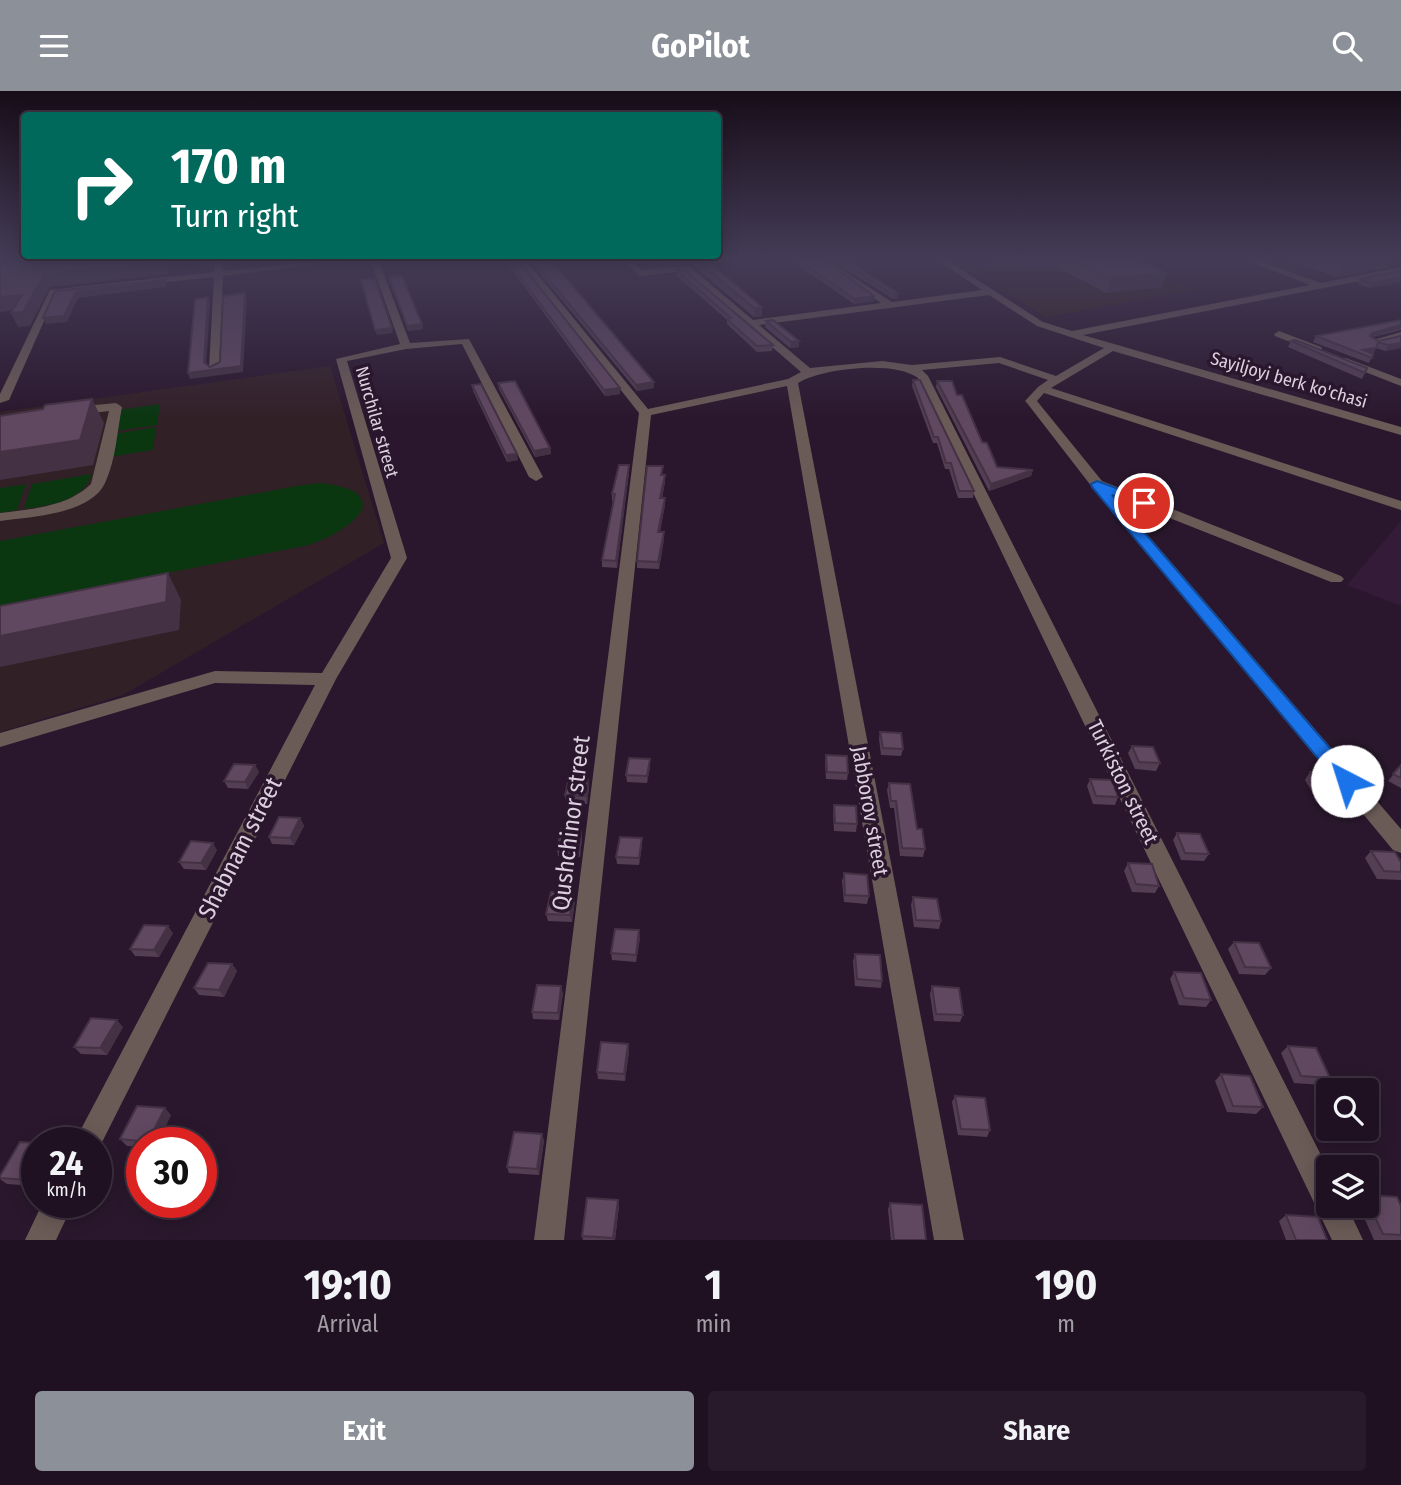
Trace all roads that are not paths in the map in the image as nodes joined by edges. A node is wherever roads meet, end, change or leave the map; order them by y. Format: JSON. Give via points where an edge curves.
{"nodes":[{"id":1,"x":43,"y":313,"type":"edge"},
{"id":2,"x":217,"y":313,"type":"edge"},
{"id":3,"x":394,"y":313,"type":"edge"},
{"id":4,"x":564,"y":313,"type":"edge"},
{"id":5,"x":738,"y":313,"type":"edge"},
{"id":6,"x":831,"y":313,"type":"edge"},
{"id":7,"x":1022,"y":313,"type":"edge"},
{"id":8,"x":1182,"y":313,"type":"edge"},
{"id":9,"x":750,"y":323,"type":"junction"},
{"id":10,"x":1279,"y":334,"type":"dead end"},
{"id":11,"x":1070,"y":335,"type":"junction"},
{"id":12,"x":1401,"y":335,"type":"edge"},
{"id":13,"x":1375,"y":341,"type":"edge"},
{"id":14,"x":406,"y":346,"type":"junction"},
{"id":15,"x":1112,"y":347,"type":"junction"},
{"id":16,"x":1328,"y":353,"type":"edge"},
{"id":17,"x":1340,"y":358,"type":"edge"},
{"id":18,"x":214,"y":368,"type":"edge"},
{"id":19,"x":912,"y":368,"type":"junction"},
{"id":20,"x":800,"y":377,"type":"junction"},
{"id":21,"x":1058,"y":380,"type":"junction"},
{"id":22,"x":1401,"y":383,"type":"edge"},
{"id":23,"x":1042,"y":389,"type":"junction"},
{"id":24,"x":3,"y":400,"type":"dead end"},
{"id":25,"x":55,"y":413,"type":"edge"},
{"id":26,"x":645,"y":413,"type":"junction"},
{"id":27,"x":1401,"y":419,"type":"edge"},
{"id":28,"x":1379,"y":425,"type":"junction"},
{"id":29,"x":1401,"y":431,"type":"edge"},
{"id":30,"x":536,"y":477,"type":"dead end"},
{"id":31,"x":1097,"y":484,"type":"junction"},
{"id":32,"x":1401,"y":506,"type":"edge"},
{"id":33,"x":0,"y":517,"type":"edge"},
{"id":34,"x":399,"y":558,"type":"joint"},
{"id":35,"x":1336,"y":579,"type":"dead end"},
{"id":36,"x":327,"y":679,"type":"junction"},
{"id":37,"x":0,"y":740,"type":"edge"},
{"id":38,"x":1401,"y":845,"type":"edge"},
{"id":39,"x":97,"y":1127,"type":"edge"},
{"id":40,"x":1316,"y":1176,"type":"edge"},
{"id":41,"x":51,"y":1218,"type":"edge"},
{"id":42,"x":1337,"y":1218,"type":"edge"},
{"id":43,"x":40,"y":1240,"type":"edge"},
{"id":44,"x":549,"y":1240,"type":"edge"},
{"id":45,"x":949,"y":1240,"type":"edge"},
{"id":46,"x":1348,"y":1240,"type":"edge"}],
"edges":[{"from":1,"to":24,"type":"street"},
{"from":2,"to":18,"type":"street"},
{"from":3,"to":14,"type":"street"},
{"from":4,"to":26,"type":"street"},
{"from":5,"to":9,"type":"street"},
{"from":6,"to":9,"type":"street"},
{"from":7,"to":11,"type":"street","name":"Sayiljoyi berk ko'chasi"},
{"from":8,"to":11,"type":"street"},
{"from":9,"to":20,"type":"street"},
{"from":10,"to":16,"type":"street"},
{"from":11,"to":15,"type":"street","name":"Sayiljoyi berk ko'chasi"},
{"from":12,"to":13,"type":"street"},
{"from":14,"to":30,"type":"street","name":"Nurchilar street","via":[[465,341]]},
{"from":14,"to":34,"type":"street","name":"Nurchilar street","via":[[341,359]]},
{"from":15,"to":21,"type":"street"},
{"from":15,"to":28,"type":"street","name":"Sayiljoyi berk ko'chasi"},
{"from":17,"to":22,"type":"street"},
{"from":19,"to":20,"type":"street","via":[[882,364]]},
{"from":19,"to":21,"type":"street","via":[[1000,360]]},
{"from":19,"to":40,"type":"street","name":"Turkiston street","via":[[923,376]]},
{"from":20,"to":26,"type":"street"},
{"from":20,"to":45,"type":"street","name":"Jabborov street"},
{"from":21,"to":23,"type":"street"},
{"from":23,"to":31,"type":"street","via":[[1031,401]]},
{"from":23,"to":32,"type":"street"},
{"from":25,"to":33,"type":"street","via":[[116,407],[98,485],[70,503]]},
{"from":26,"to":44,"type":"street","name":"Qushchinor street"},
{"from":27,"to":28,"type":"street"},
{"from":28,"to":29,"type":"street","name":"Sayiljoyi berk ko'chasi"},
{"from":31,"to":35,"type":"street"},
{"from":31,"to":38,"type":"street"},
{"from":34,"to":36,"type":"street","name":"Shabnam street"},
{"from":36,"to":37,"type":"street","via":[[215,677]]},
{"from":36,"to":39,"type":"street","name":"Shabnam street"},
{"from":41,"to":43,"type":"street"},
{"from":42,"to":46,"type":"street"}]}
